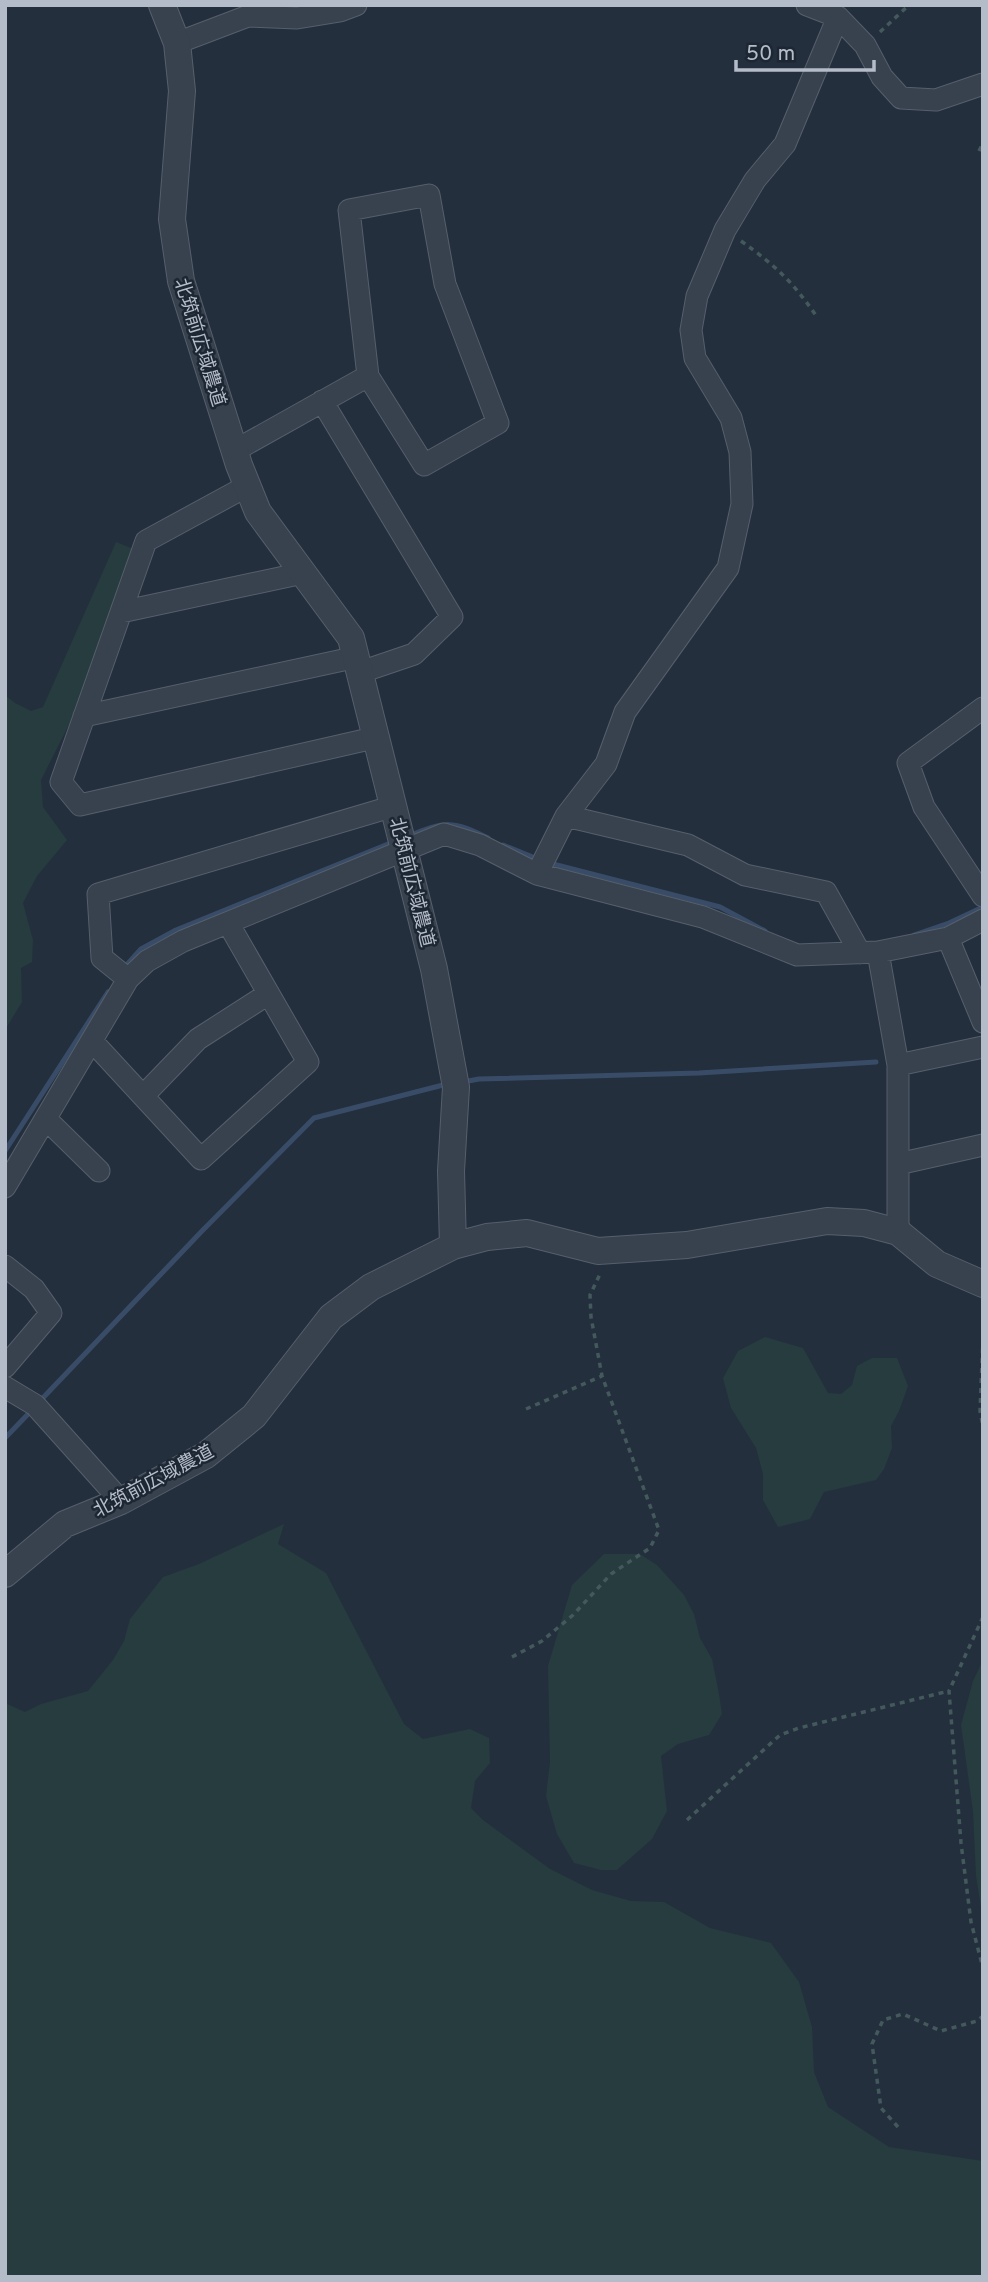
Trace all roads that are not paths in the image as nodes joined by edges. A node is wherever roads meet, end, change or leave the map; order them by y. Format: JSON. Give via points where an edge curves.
{"nodes":[{"id":1,"x":162,"y":5,"type":"edge"},
{"id":2,"x":356,"y":5,"type":"edge"},
{"id":3,"x":807,"y":5,"type":"edge"},
{"id":4,"x":838,"y":17,"type":"junction"},
{"id":5,"x":177,"y":43,"type":"junction"},
{"id":6,"x":983,"y":83,"type":"edge"},
{"id":7,"x":368,"y":376,"type":"junction"},
{"id":8,"x":322,"y":401,"type":"junction"},
{"id":9,"x":234,"y":451,"type":"junction"},
{"id":10,"x":247,"y":486,"type":"junction"},
{"id":11,"x":303,"y":573,"type":"junction"},
{"id":12,"x":121,"y":612,"type":"junction"},
{"id":13,"x":359,"y":664,"type":"junction"},
{"id":14,"x":983,"y":708,"type":"edge"},
{"id":15,"x":84,"y":716,"type":"junction"},
{"id":16,"x":378,"y":737,"type":"junction"},
{"id":17,"x":394,"y":806,"type":"junction"},
{"id":18,"x":565,"y":816,"type":"junction"},
{"id":19,"x":405,"y":849,"type":"junction"},
{"id":20,"x":537,"y":874,"type":"junction"},
{"id":21,"x":983,"y":897,"type":"edge"},
{"id":22,"x":983,"y":920,"type":"edge"},
{"id":23,"x":228,"y":923,"type":"junction"},
{"id":24,"x":948,"y":938,"type":"junction"},
{"id":25,"x":869,"y":952,"type":"junction"},
{"id":26,"x":128,"y":979,"type":"junction"},
{"id":27,"x":268,"y":994,"type":"junction"},
{"id":28,"x":983,"y":1022,"type":"edge"},
{"id":29,"x":92,"y":1041,"type":"junction"},
{"id":30,"x":983,"y":1047,"type":"edge"},
{"id":31,"x":898,"y":1065,"type":"junction"},
{"id":32,"x":143,"y":1096,"type":"junction"},
{"id":33,"x":46,"y":1119,"type":"junction"},
{"id":34,"x":983,"y":1145,"type":"edge"},
{"id":35,"x":898,"y":1164,"type":"junction"},
{"id":36,"x":99,"y":1171,"type":"dead end"},
{"id":37,"x":5,"y":1187,"type":"edge"},
{"id":38,"x":898,"y":1231,"type":"junction"},
{"id":39,"x":453,"y":1246,"type":"junction"},
{"id":40,"x":5,"y":1266,"type":"edge"},
{"id":41,"x":983,"y":1284,"type":"edge"},
{"id":42,"x":5,"y":1367,"type":"edge"},
{"id":43,"x":5,"y":1387,"type":"edge"},
{"id":44,"x":121,"y":1501,"type":"junction"},
{"id":45,"x":5,"y":1574,"type":"edge"}],
"edges":[{"from":1,"to":5,"type":"street","name":"北筑前広域農道"},
{"from":2,"to":5,"type":"street","via":[[297,18],[248,16]]},
{"from":3,"to":4,"type":"street"},
{"from":4,"to":6,"type":"street","via":[[865,45],[901,98],[936,100]]},
{"from":4,"to":18,"type":"street","via":[[785,144],[755,180],[725,230],[697,296],[691,330],[695,358],[731,418],[740,452],[742,504],[728,568],[625,712],[606,764]]},
{"from":5,"to":9,"type":"street","name":"北筑前広域農道","via":[[182,91],[172,219],[181,281]]},
{"from":7,"to":7,"type":"street","via":[[349,210],[429,195],[446,284],[498,423],[424,465]]},
{"from":7,"to":8,"type":"street"},
{"from":8,"to":9,"type":"street"},
{"from":8,"to":13,"type":"street","via":[[452,617],[414,654]]},
{"from":9,"to":10,"type":"street","name":"北筑前広域農道"},
{"from":10,"to":11,"type":"street","name":"北筑前広域農道","via":[[258,512]]},
{"from":10,"to":12,"type":"street","via":[[146,541]]},
{"from":11,"to":12,"type":"street"},
{"from":11,"to":13,"type":"street","name":"北筑前広域農道","via":[[351,638]]},
{"from":12,"to":15,"type":"street"},
{"from":13,"to":15,"type":"street"},
{"from":13,"to":16,"type":"street","name":"北筑前広域農道"},
{"from":14,"to":21,"type":"street","via":[[908,763],[924,807]]},
{"from":15,"to":16,"type":"street","via":[[61,782],[80,805]]},
{"from":16,"to":17,"type":"street","name":"北筑前広域農道"},
{"from":17,"to":19,"type":"street","name":"北筑前広域農道"},
{"from":17,"to":26,"type":"street","via":[[98,894],[102,958]]},
{"from":18,"to":20,"type":"street"},
{"from":18,"to":25,"type":"street","via":[[688,845],[745,875],[826,892]]},
{"from":19,"to":20,"type":"street","via":[[444,834],[480,845]]},
{"from":19,"to":23,"type":"street"},
{"from":19,"to":39,"type":"street","name":"北筑前広域農道","via":[[435,969],[456,1087],[450,1171]]},
{"from":20,"to":25,"type":"street","via":[[703,917],[797,955]]},
{"from":22,"to":24,"type":"street"},
{"from":23,"to":26,"type":"street","via":[[147,961]]},
{"from":23,"to":27,"type":"street"},
{"from":24,"to":25,"type":"street"},
{"from":24,"to":28,"type":"street"},
{"from":25,"to":31,"type":"street"},
{"from":26,"to":29,"type":"street"},
{"from":27,"to":32,"type":"street","via":[[198,1039]]},
{"from":27,"to":32,"type":"street","via":[[308,1062],[201,1159]]},
{"from":29,"to":32,"type":"street"},
{"from":29,"to":33,"type":"street"},
{"from":30,"to":31,"type":"street"},
{"from":31,"to":35,"type":"street"},
{"from":33,"to":36,"type":"street"},
{"from":33,"to":37,"type":"street"},
{"from":34,"to":35,"type":"street"},
{"from":35,"to":38,"type":"street"},
{"from":38,"to":39,"type":"street","via":[[827,1221],[687,1245],[598,1251],[527,1233]]},
{"from":38,"to":41,"type":"street","via":[[937,1264]]},
{"from":39,"to":44,"type":"street","name":"北筑前広域農道","via":[[361,1294],[331,1317],[254,1416],[206,1455]]},
{"from":40,"to":42,"type":"street","via":[[34,1289],[51,1313]]},
{"from":43,"to":44,"type":"street","via":[[35,1405]]},
{"from":44,"to":45,"type":"street","name":"北筑前広域農道","via":[[65,1524]]}]}
